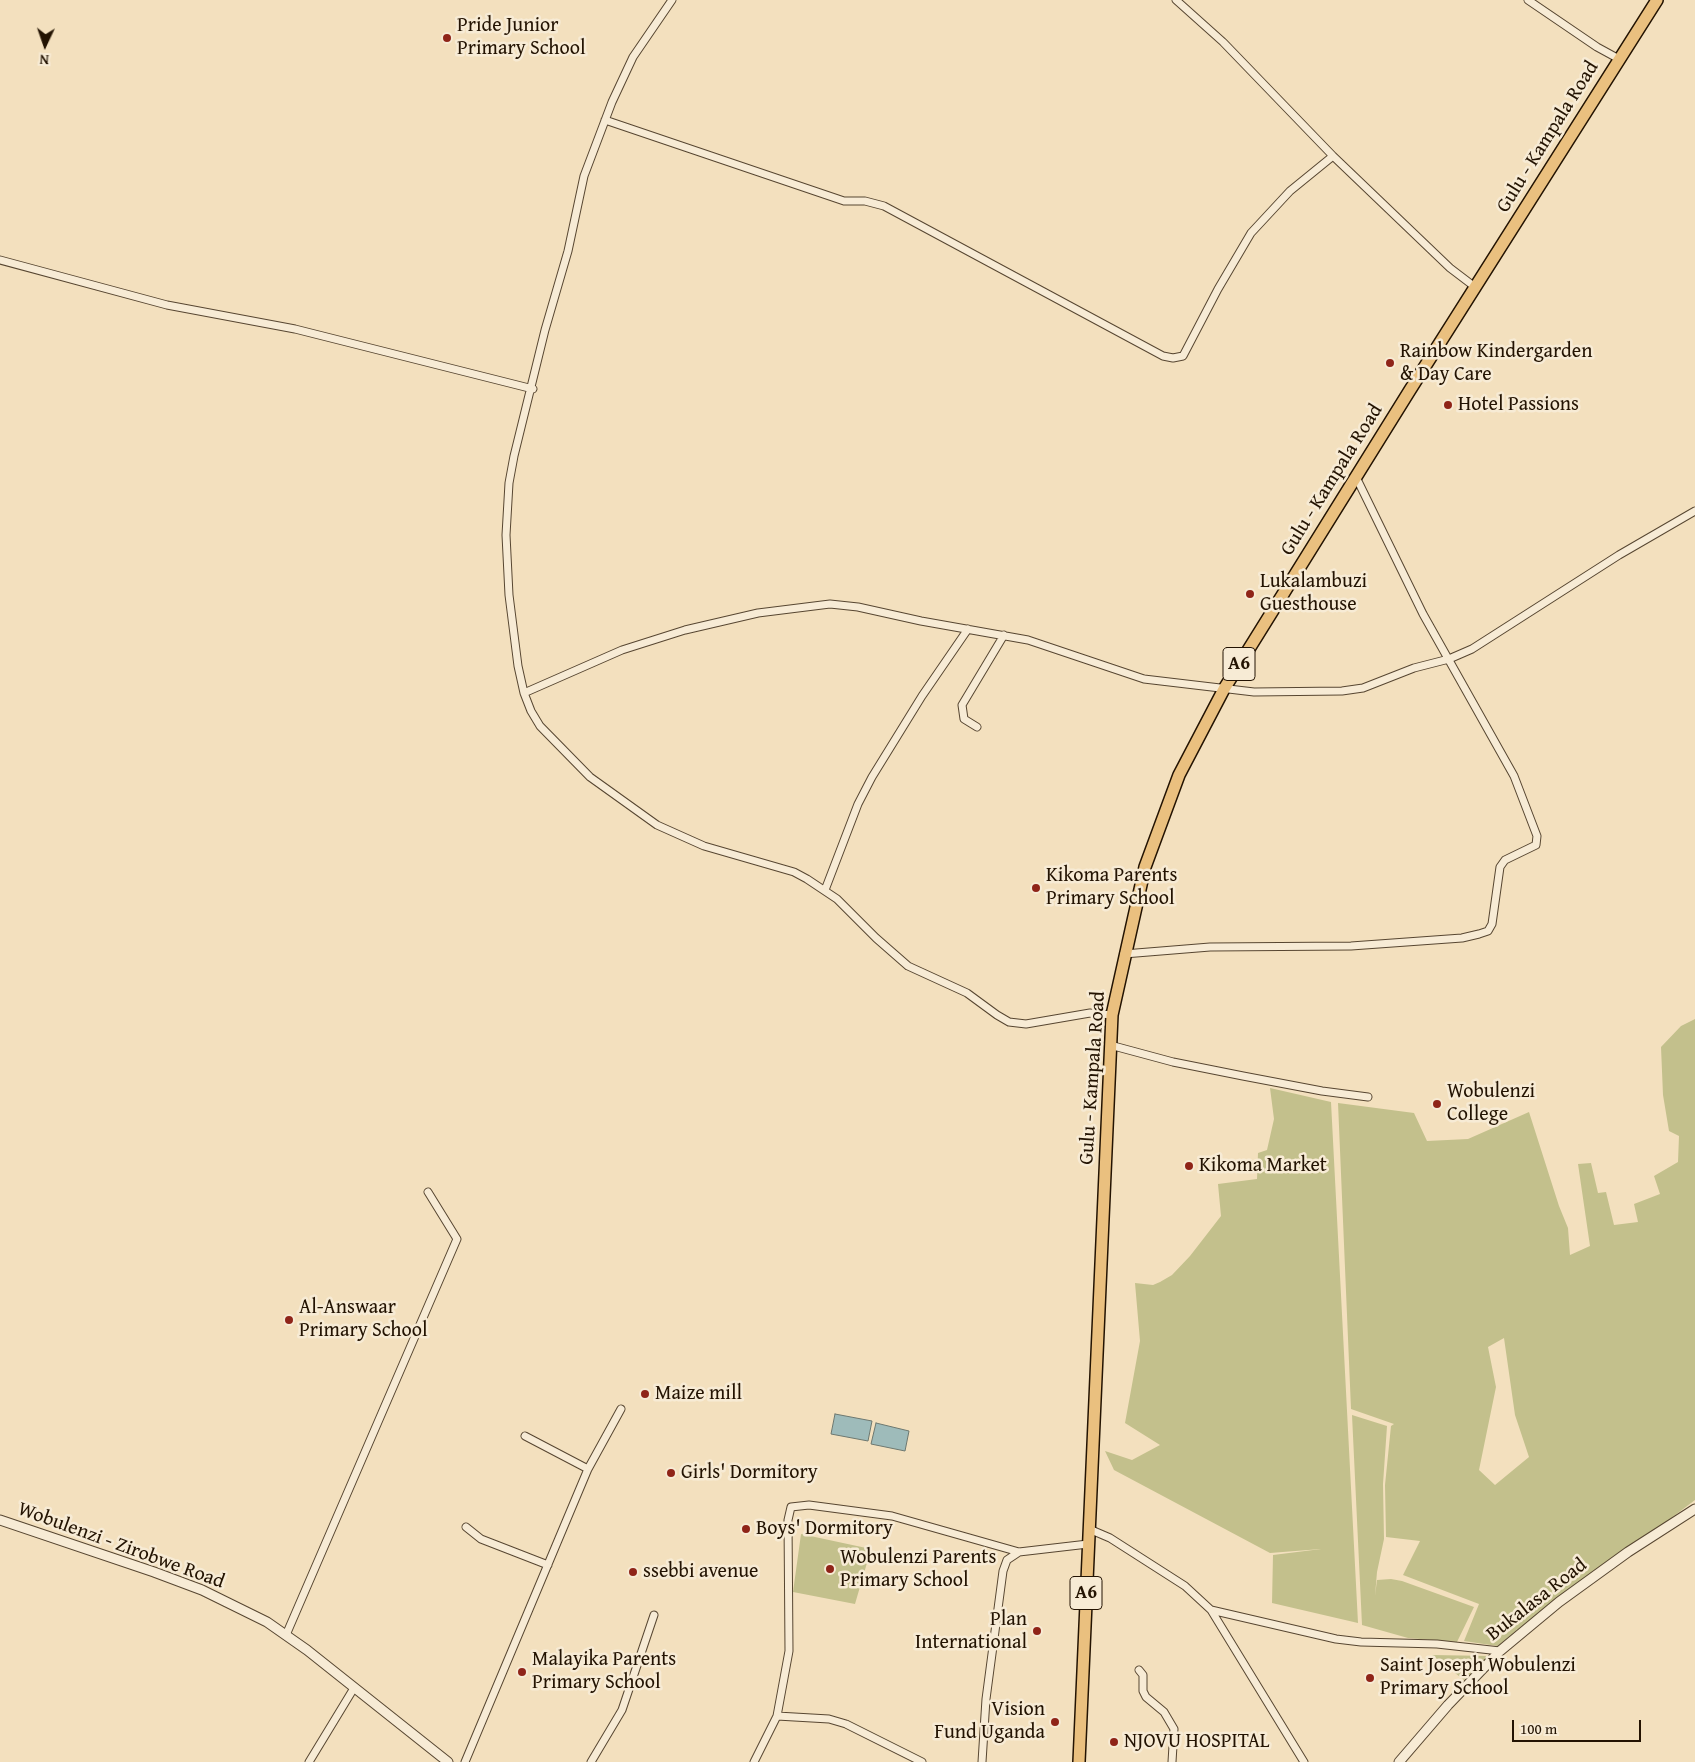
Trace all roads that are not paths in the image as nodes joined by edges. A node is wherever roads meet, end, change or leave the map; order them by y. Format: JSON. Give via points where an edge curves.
{"nodes":[{"id":1,"x":672,"y":0,"type":"edge"},
{"id":2,"x":1176,"y":0,"type":"edge"},
{"id":3,"x":1528,"y":0,"type":"edge"},
{"id":4,"x":1657,"y":0,"type":"edge"},
{"id":5,"x":1619,"y":59,"type":"junction"},
{"id":6,"x":605,"y":120,"type":"junction"},
{"id":7,"x":1334,"y":156,"type":"junction"},
{"id":8,"x":0,"y":260,"type":"edge"},
{"id":9,"x":1475,"y":287,"type":"junction"},
{"id":10,"x":533,"y":388,"type":"junction"},
{"id":11,"x":1356,"y":477,"type":"junction"},
{"id":12,"x":1695,"y":511,"type":"edge"},
{"id":13,"x":968,"y":629,"type":"junction"},
{"id":14,"x":1004,"y":635,"type":"junction"},
{"id":15,"x":1449,"y":659,"type":"junction"},
{"id":16,"x":1224,"y":689,"type":"junction"},
{"id":17,"x":524,"y":694,"type":"junction"},
{"id":18,"x":978,"y":727,"type":"dead end"},
{"id":19,"x":825,"y":890,"type":"junction"},
{"id":20,"x":1124,"y":954,"type":"junction"},
{"id":21,"x":1112,"y":1015,"type":"junction"},
{"id":22,"x":1110,"y":1045,"type":"junction"},
{"id":23,"x":1368,"y":1097,"type":"dead end"},
{"id":24,"x":428,"y":1192,"type":"dead end"},
{"id":25,"x":621,"y":1409,"type":"dead end"},
{"id":26,"x":525,"y":1436,"type":"dead end"},
{"id":27,"x":588,"y":1469,"type":"junction"},
{"id":28,"x":1695,"y":1509,"type":"edge"},
{"id":29,"x":0,"y":1520,"type":"edge"},
{"id":30,"x":466,"y":1527,"type":"dead end"},
{"id":31,"x":1090,"y":1529,"type":"junction"},
{"id":32,"x":1088,"y":1544,"type":"junction"},
{"id":33,"x":1019,"y":1552,"type":"junction"},
{"id":34,"x":548,"y":1565,"type":"junction"},
{"id":35,"x":1211,"y":1610,"type":"junction"},
{"id":36,"x":654,"y":1616,"type":"dead end"},
{"id":37,"x":286,"y":1635,"type":"junction"},
{"id":38,"x":1500,"y":1651,"type":"junction"},
{"id":39,"x":1139,"y":1670,"type":"dead end"},
{"id":40,"x":354,"y":1688,"type":"junction"},
{"id":41,"x":777,"y":1716,"type":"junction"},
{"id":42,"x":917,"y":1761,"type":"edge"},
{"id":43,"x":309,"y":1762,"type":"edge"},
{"id":44,"x":448,"y":1762,"type":"edge"},
{"id":45,"x":465,"y":1762,"type":"edge"},
{"id":46,"x":591,"y":1762,"type":"edge"},
{"id":47,"x":754,"y":1762,"type":"edge"},
{"id":48,"x":982,"y":1762,"type":"edge"},
{"id":49,"x":1079,"y":1762,"type":"edge"},
{"id":50,"x":1172,"y":1762,"type":"edge"},
{"id":51,"x":1304,"y":1762,"type":"edge"},
{"id":52,"x":1399,"y":1762,"type":"edge"}],
"edges":[{"from":1,"to":6,"type":"street","via":[[633,58]]},
{"from":2,"to":7,"type":"street","via":[[1230,49]]},
{"from":3,"to":5,"type":"street"},
{"from":4,"to":5,"type":"main road","name":"Gulu - Kampala Road","number":"A6"},
{"from":5,"to":9,"type":"main road","name":"Gulu - Kampala Road","number":"A6"},
{"from":6,"to":7,"type":"street","via":[[844,201],[865,201],[884,206],[1163,356],[1173,358],[1182,356],[1251,233],[1290,190]]},
{"from":6,"to":10,"type":"street","via":[[584,176]]},
{"from":7,"to":9,"type":"street","via":[[1450,268]]},
{"from":8,"to":10,"type":"street","via":[[167,305],[295,329]]},
{"from":9,"to":11,"type":"main road","name":"Gulu - Kampala Road","number":"A6"},
{"from":10,"to":17,"type":"street","via":[[509,484],[506,536],[509,596]]},
{"from":11,"to":15,"type":"street","via":[[1423,614]]},
{"from":11,"to":16,"type":"main road","name":"Gulu - Kampala Road","number":"A6"},
{"from":12,"to":15,"type":"street","via":[[1619,555],[1472,649]]},
{"from":13,"to":14,"type":"street"},
{"from":13,"to":17,"type":"street","via":[[830,604],[758,612],[622,650]]},
{"from":13,"to":19,"type":"street","via":[[872,777],[858,804]]},
{"from":14,"to":16,"type":"street","via":[[1028,640],[1144,680]]},
{"from":14,"to":18,"type":"street","via":[[962,705],[964,719]]},
{"from":15,"to":16,"type":"street","via":[[1414,668],[1363,688],[1342,691],[1297,693]]},
{"from":15,"to":20,"type":"street","via":[[1514,776],[1536,836],[1536,844],[1505,860],[1500,867],[1492,924],[1488,930],[1462,938],[1351,946],[1210,946]]},
{"from":16,"to":20,"type":"main road","name":"Gulu - Kampala Road","number":"A6","via":[[1167,804],[1140,882]]},
{"from":17,"to":19,"type":"street","via":[[540,726],[554,742],[590,777],[657,825],[704,846],[794,872]]},
{"from":19,"to":21,"type":"street","via":[[895,957],[966,993],[1009,1022],[1026,1024],[1090,1013]]},
{"from":20,"to":21,"type":"main road","name":"Gulu - Kampala Road","number":"A6"},
{"from":21,"to":22,"type":"main road","name":"Gulu - Kampala Road","number":"A6"},
{"from":22,"to":23,"type":"street","via":[[1226,1073]]},
{"from":22,"to":31,"type":"main road","name":"Gulu - Kampala Road","number":"A6"},
{"from":24,"to":37,"type":"street","via":[[458,1239]]},
{"from":25,"to":27,"type":"street"},
{"from":26,"to":27,"type":"street"},
{"from":27,"to":34,"type":"street"},
{"from":28,"to":38,"type":"street","name":"Bukalasa Road","via":[[1559,1602]]},
{"from":29,"to":37,"type":"street","name":"Wobulenzi - Zirobwe Road","via":[[194,1587]]},
{"from":30,"to":34,"type":"street","via":[[481,1539]]},
{"from":31,"to":32,"type":"main road","name":"Gulu - Kampala Road","number":"A6"},
{"from":31,"to":35,"type":"street","via":[[1110,1538],[1185,1586]]},
{"from":32,"to":33,"type":"street"},
{"from":32,"to":49,"type":"main road","name":"Gulu - Kampala Road","number":"A6"},
{"from":33,"to":41,"type":"street","via":[[892,1516],[809,1505],[791,1507],[788,1520],[790,1651]]},
{"from":33,"to":48,"type":"street","via":[[1007,1560],[1002,1571],[986,1698]]},
{"from":34,"to":45,"type":"street"},
{"from":35,"to":38,"type":"street","via":[[1336,1639]]},
{"from":35,"to":51,"type":"street"},
{"from":36,"to":46,"type":"street","via":[[622,1710]]},
{"from":37,"to":40,"type":"street","name":"Wobulenzi - Zirobwe Road"},
{"from":38,"to":52,"type":"street","name":"Bukalasa Road"},
{"from":39,"to":50,"type":"street","via":[[1143,1675],[1146,1697],[1164,1712],[1174,1729]]},
{"from":40,"to":43,"type":"street"},
{"from":40,"to":44,"type":"street","name":"Wobulenzi - Zirobwe Road"},
{"from":41,"to":42,"type":"street","via":[[829,1719],[846,1724]]},
{"from":41,"to":47,"type":"street"}]}
